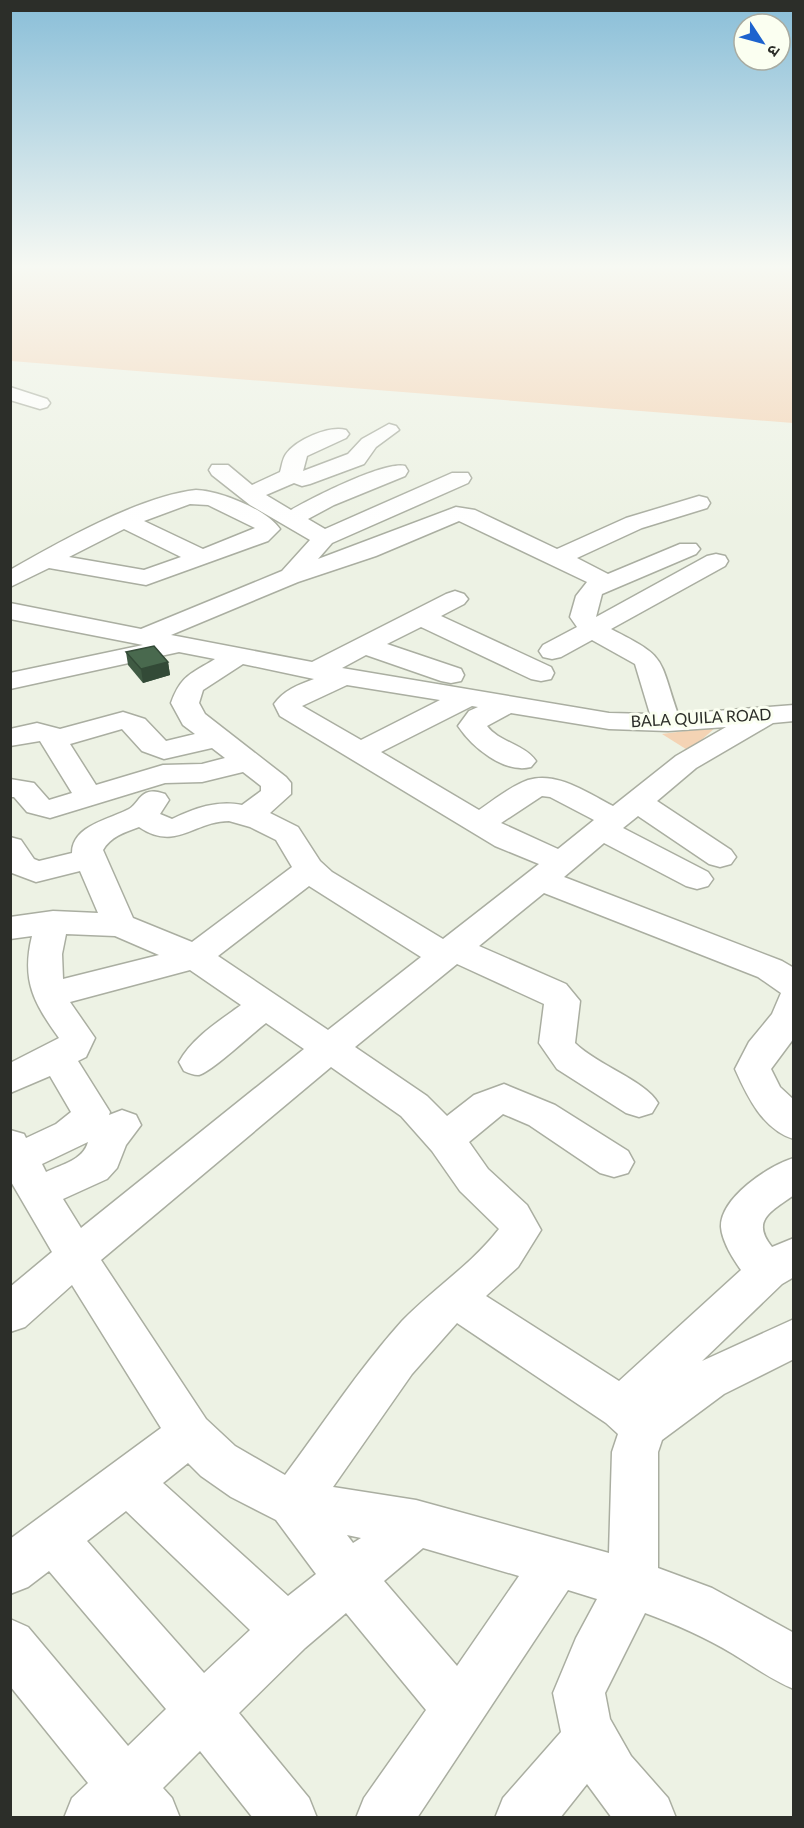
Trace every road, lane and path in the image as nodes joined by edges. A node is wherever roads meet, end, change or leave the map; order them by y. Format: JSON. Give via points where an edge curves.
{"nodes":[{"id":1,"x":10,"y":393,"type":"edge"},
{"id":2,"x":40,"y":403,"type":"dead end"},
{"id":3,"x":389,"y":430,"type":"dead end"},
{"id":4,"x":339,"y":434,"type":"dead end"},
{"id":5,"x":220,"y":470,"type":"dead end"},
{"id":6,"x":297,"y":476,"type":"junction"},
{"id":7,"x":250,"y":494,"type":"junction"},
{"id":8,"x":331,"y":497,"type":"junction"},
{"id":9,"x":699,"y":503,"type":"dead end"},
{"id":10,"x":291,"y":519,"type":"junction"},
{"id":11,"x":125,"y":521,"type":"junction"},
{"id":12,"x":324,"y":538,"type":"junction"},
{"id":13,"x":688,"y":549,"type":"dead end"},
{"id":14,"x":201,"y":557,"type":"junction"},
{"id":15,"x":556,"y":559,"type":"junction"},
{"id":16,"x":45,"y":560,"type":"junction"},
{"id":17,"x":716,"y":561,"type":"dead end"},
{"id":18,"x":289,"y":577,"type":"junction"},
{"id":19,"x":10,"y":580,"type":"edge"},
{"id":20,"x":606,"y":582,"type":"junction"},
{"id":21,"x":455,"y":599,"type":"dead end"},
{"id":22,"x":10,"y":611,"type":"edge"},
{"id":23,"x":419,"y":616,"type":"junction"},
{"id":24,"x":595,"y":629,"type":"junction"},
{"id":25,"x":143,"y":637,"type":"junction"},
{"id":26,"x":180,"y":644,"type":"junction"},
{"id":27,"x":366,"y":646,"type":"junction"},
{"id":28,"x":499,"y":654,"type":"junction"},
{"id":29,"x":238,"y":656,"type":"junction"},
{"id":30,"x":315,"y":671,"type":"junction"},
{"id":31,"x":344,"y":676,"type":"junction"},
{"id":32,"x":10,"y":681,"type":"edge"},
{"id":33,"x":445,"y":683,"type":"junction"},
{"id":34,"x":468,"y":697,"type":"junction"},
{"id":35,"x":505,"y":705,"type":"junction"},
{"id":36,"x":781,"y":713,"type":"edge"},
{"id":37,"x":668,"y":723,"type":"junction"},
{"id":38,"x":215,"y":737,"type":"junction"},
{"id":39,"x":10,"y":738,"type":"edge"},
{"id":40,"x":55,"y":739,"type":"junction"},
{"id":41,"x":359,"y":752,"type":"junction"},
{"id":42,"x":246,"y":759,"type":"junction"},
{"id":43,"x":521,"y":761,"type":"dead end"},
{"id":44,"x":147,"y":779,"type":"junction"},
{"id":45,"x":10,"y":788,"type":"edge"},
{"id":46,"x":89,"y":796,"type":"junction"},
{"id":47,"x":50,"y":809,"type":"junction"},
{"id":48,"x":141,"y":815,"type":"junction"},
{"id":49,"x":247,"y":816,"type":"junction"},
{"id":50,"x":618,"y":817,"type":"junction"},
{"id":51,"x":480,"y":823,"type":"junction"},
{"id":52,"x":10,"y":847,"type":"edge"},
{"id":53,"x":89,"y":854,"type":"junction"},
{"id":54,"x":720,"y":857,"type":"dead end"},
{"id":55,"x":310,"y":869,"type":"junction"},
{"id":56,"x":552,"y":871,"type":"junction"},
{"id":57,"x":697,"y":879,"type":"dead end"},
{"id":58,"x":53,"y":922,"type":"junction"},
{"id":59,"x":120,"y":925,"type":"junction"},
{"id":60,"x":10,"y":928,"type":"edge"},
{"id":61,"x":450,"y":952,"type":"junction"},
{"id":62,"x":195,"y":957,"type":"junction"},
{"id":63,"x":794,"y":985,"type":"edge"},
{"id":64,"x":50,"y":995,"type":"junction"},
{"id":65,"x":794,"y":1001,"type":"edge"},
{"id":66,"x":266,"y":1005,"type":"junction"},
{"id":67,"x":330,"y":1047,"type":"junction"},
{"id":68,"x":57,"y":1057,"type":"junction"},
{"id":69,"x":196,"y":1062,"type":"dead end"},
{"id":70,"x":10,"y":1079,"type":"edge"},
{"id":71,"x":639,"y":1103,"type":"dead end"},
{"id":72,"x":122,"y":1125,"type":"dead end"},
{"id":73,"x":794,"y":1125,"type":"edge"},
{"id":74,"x":446,"y":1140,"type":"junction"},
{"id":75,"x":614,"y":1162,"type":"dead end"},
{"id":76,"x":23,"y":1165,"type":"edge"},
{"id":77,"x":794,"y":1173,"type":"edge"},
{"id":78,"x":76,"y":1256,"type":"junction"},
{"id":79,"x":780,"y":1263,"type":"edge"},
{"id":80,"x":454,"y":1298,"type":"junction"},
{"id":81,"x":10,"y":1314,"type":"edge"},
{"id":82,"x":794,"y":1338,"type":"edge"},
{"id":83,"x":632,"y":1418,"type":"junction"},
{"id":84,"x":190,"y":1434,"type":"junction"},
{"id":85,"x":127,"y":1481,"type":"junction"},
{"id":86,"x":294,"y":1504,"type":"junction"},
{"id":87,"x":416,"y":1522,"type":"junction"},
{"id":88,"x":52,"y":1537,"type":"junction"},
{"id":89,"x":557,"y":1564,"type":"junction"},
{"id":90,"x":10,"y":1570,"type":"edge"},
{"id":91,"x":350,"y":1579,"type":"junction"},
{"id":92,"x":633,"y":1584,"type":"junction"},
{"id":93,"x":287,"y":1630,"type":"junction"},
{"id":94,"x":10,"y":1645,"type":"edge"},
{"id":95,"x":794,"y":1663,"type":"edge"},
{"id":96,"x":458,"y":1708,"type":"junction"},
{"id":97,"x":203,"y":1712,"type":"junction"},
{"id":98,"x":591,"y":1738,"type":"junction"},
{"id":99,"x":123,"y":1807,"type":"edge"},
{"id":100,"x":289,"y":1818,"type":"edge"},
{"id":101,"x":384,"y":1818,"type":"edge"},
{"id":102,"x":523,"y":1818,"type":"edge"},
{"id":103,"x":648,"y":1818,"type":"edge"}],
"edges":[{"from":1,"to":2,"type":"street"},
{"from":3,"to":6,"type":"street","via":[[369,443],[356,459]]},
{"from":4,"to":6,"type":"street","via":[[297,453],[291,463]]},
{"from":5,"to":7,"type":"street"},
{"from":6,"to":7,"type":"street"},
{"from":6,"to":8,"type":"street"},
{"from":7,"to":10,"type":"street"},
{"from":8,"to":10,"type":"street"},
{"from":8,"to":12,"type":"street","via":[[404,464],[450,482]]},
{"from":9,"to":15,"type":"street","via":[[633,523]]},
{"from":10,"to":12,"type":"street"},
{"from":11,"to":14,"type":"street"},
{"from":11,"to":14,"type":"street","via":[[202,496],[264,524],[268,530]]},
{"from":11,"to":16,"type":"street"},
{"from":12,"to":18,"type":"street"},
{"from":13,"to":20,"type":"street"},
{"from":14,"to":16,"type":"street","via":[[146,578]]},
{"from":15,"to":18,"type":"street","via":[[461,513],[368,551]]},
{"from":15,"to":20,"type":"street"},
{"from":16,"to":19,"type":"street"},
{"from":17,"to":24,"type":"street"},
{"from":18,"to":25,"type":"street"},
{"from":20,"to":24,"type":"street","via":[[588,596],[583,617]]},
{"from":21,"to":23,"type":"street"},
{"from":22,"to":25,"type":"street"},
{"from":23,"to":27,"type":"street"},
{"from":23,"to":28,"type":"street"},
{"from":24,"to":28,"type":"street","via":[[547,662]]},
{"from":24,"to":37,"type":"street","via":[[644,657],[652,673],[660,710]]},
{"from":25,"to":26,"type":"street"},
{"from":26,"to":29,"type":"street"},
{"from":26,"to":32,"type":"street"},
{"from":27,"to":30,"type":"street"},
{"from":27,"to":33,"type":"street"},
{"from":28,"to":33,"type":"street"},
{"from":29,"to":30,"type":"street"},
{"from":29,"to":38,"type":"street","via":[[186,693],[189,714]]},
{"from":30,"to":31,"type":"street"},
{"from":31,"to":33,"type":"street"},
{"from":31,"to":41,"type":"street","via":[[298,695],[288,704],[302,720]]},
{"from":33,"to":34,"type":"street","name":"BALA QUILA ROAD"},
{"from":34,"to":35,"type":"street","name":"BALA QUILA ROAD"},
{"from":34,"to":41,"type":"street"},
{"from":35,"to":37,"type":"street","name":"BALA QUILA ROAD","via":[[609,721]]},
{"from":35,"to":43,"type":"street","via":[[479,717],[472,726],[482,739]]},
{"from":36,"to":37,"type":"street","name":"BALA QUILA ROAD"},
{"from":36,"to":50,"type":"street","via":[[686,762]]},
{"from":38,"to":40,"type":"street","via":[[164,750],[153,746],[134,723],[123,720]]},
{"from":38,"to":42,"type":"street"},
{"from":39,"to":40,"type":"street","via":[[37,732]]},
{"from":40,"to":46,"type":"street","via":[[64,760]]},
{"from":41,"to":51,"type":"street"},
{"from":42,"to":44,"type":"street","via":[[216,771],[169,773]]},
{"from":42,"to":49,"type":"street","via":[[269,777],[277,789],[272,798]]},
{"from":44,"to":46,"type":"street"},
{"from":44,"to":48,"type":"street","via":[[154,797]]},
{"from":45,"to":47,"type":"street","via":[[23,789],[38,806]]},
{"from":46,"to":47,"type":"street"},
{"from":47,"to":53,"type":"street","via":[[68,836]]},
{"from":48,"to":49,"type":"street","via":[[169,830],[220,813]]},
{"from":48,"to":53,"type":"street","via":[[105,830],[90,843]]},
{"from":49,"to":55,"type":"street","via":[[293,838]]},
{"from":50,"to":51,"type":"street","via":[[556,789],[536,787]]},
{"from":50,"to":54,"type":"street"},
{"from":50,"to":56,"type":"street"},
{"from":50,"to":57,"type":"street"},
{"from":51,"to":56,"type":"street"},
{"from":52,"to":53,"type":"street","via":[[23,866],[36,872]]},
{"from":53,"to":59,"type":"street"},
{"from":55,"to":61,"type":"street","via":[[336,889]]},
{"from":55,"to":62,"type":"street"},
{"from":56,"to":61,"type":"street"},
{"from":56,"to":63,"type":"street","via":[[770,969]]},
{"from":58,"to":59,"type":"street"},
{"from":58,"to":60,"type":"street"},
{"from":58,"to":64,"type":"street","via":[[45,957]]},
{"from":59,"to":62,"type":"street"},
{"from":61,"to":67,"type":"street"},
{"from":61,"to":71,"type":"street","via":[[554,993],[562,1001],[556,1030],[563,1054]]},
{"from":62,"to":64,"type":"street"},
{"from":62,"to":66,"type":"street"},
{"from":64,"to":68,"type":"street","via":[[77,1038],[74,1048]]},
{"from":65,"to":73,"type":"street","via":[[792,1012],[756,1058],[753,1070],[766,1096]]},
{"from":66,"to":67,"type":"street"},
{"from":66,"to":69,"type":"street"},
{"from":67,"to":74,"type":"street","via":[[414,1106]]},
{"from":67,"to":78,"type":"street"},
{"from":68,"to":70,"type":"street"},
{"from":68,"to":76,"type":"street","via":[[91,1112],[77,1130]]},
{"from":72,"to":76,"type":"street","via":[[108,1138],[103,1157],[93,1168]]},
{"from":74,"to":75,"type":"street","via":[[478,1110],[504,1098],[542,1115]]},
{"from":74,"to":80,"type":"street","via":[[474,1180],[513,1217],[521,1230],[502,1256]]},
{"from":76,"to":78,"type":"street"},
{"from":77,"to":79,"type":"street","via":[[750,1207],[740,1224],[744,1242]]},
{"from":78,"to":81,"type":"street"},
{"from":78,"to":84,"type":"street"},
{"from":79,"to":83,"type":"street"},
{"from":80,"to":83,"type":"street"},
{"from":80,"to":86,"type":"street","via":[[405,1350]]},
{"from":82,"to":83,"type":"street"},
{"from":83,"to":92,"type":"street"},
{"from":84,"to":85,"type":"street"},
{"from":84,"to":86,"type":"street","via":[[218,1461]]},
{"from":85,"to":88,"type":"street"},
{"from":85,"to":93,"type":"street"},
{"from":86,"to":87,"type":"street"},
{"from":86,"to":91,"type":"street"},
{"from":87,"to":89,"type":"street"},
{"from":87,"to":91,"type":"street"},
{"from":88,"to":90,"type":"street"},
{"from":88,"to":97,"type":"street"},
{"from":89,"to":92,"type":"street"},
{"from":89,"to":96,"type":"street"},
{"from":91,"to":93,"type":"street"},
{"from":91,"to":96,"type":"street"},
{"from":92,"to":95,"type":"street","via":[[694,1606]]},
{"from":92,"to":98,"type":"street","via":[[579,1693],[584,1724]]},
{"from":93,"to":97,"type":"street"},
{"from":94,"to":99,"type":"street"},
{"from":96,"to":101,"type":"street"},
{"from":97,"to":99,"type":"street"},
{"from":97,"to":100,"type":"street"},
{"from":98,"to":102,"type":"street"},
{"from":98,"to":103,"type":"street","via":[[612,1775]]}]}
